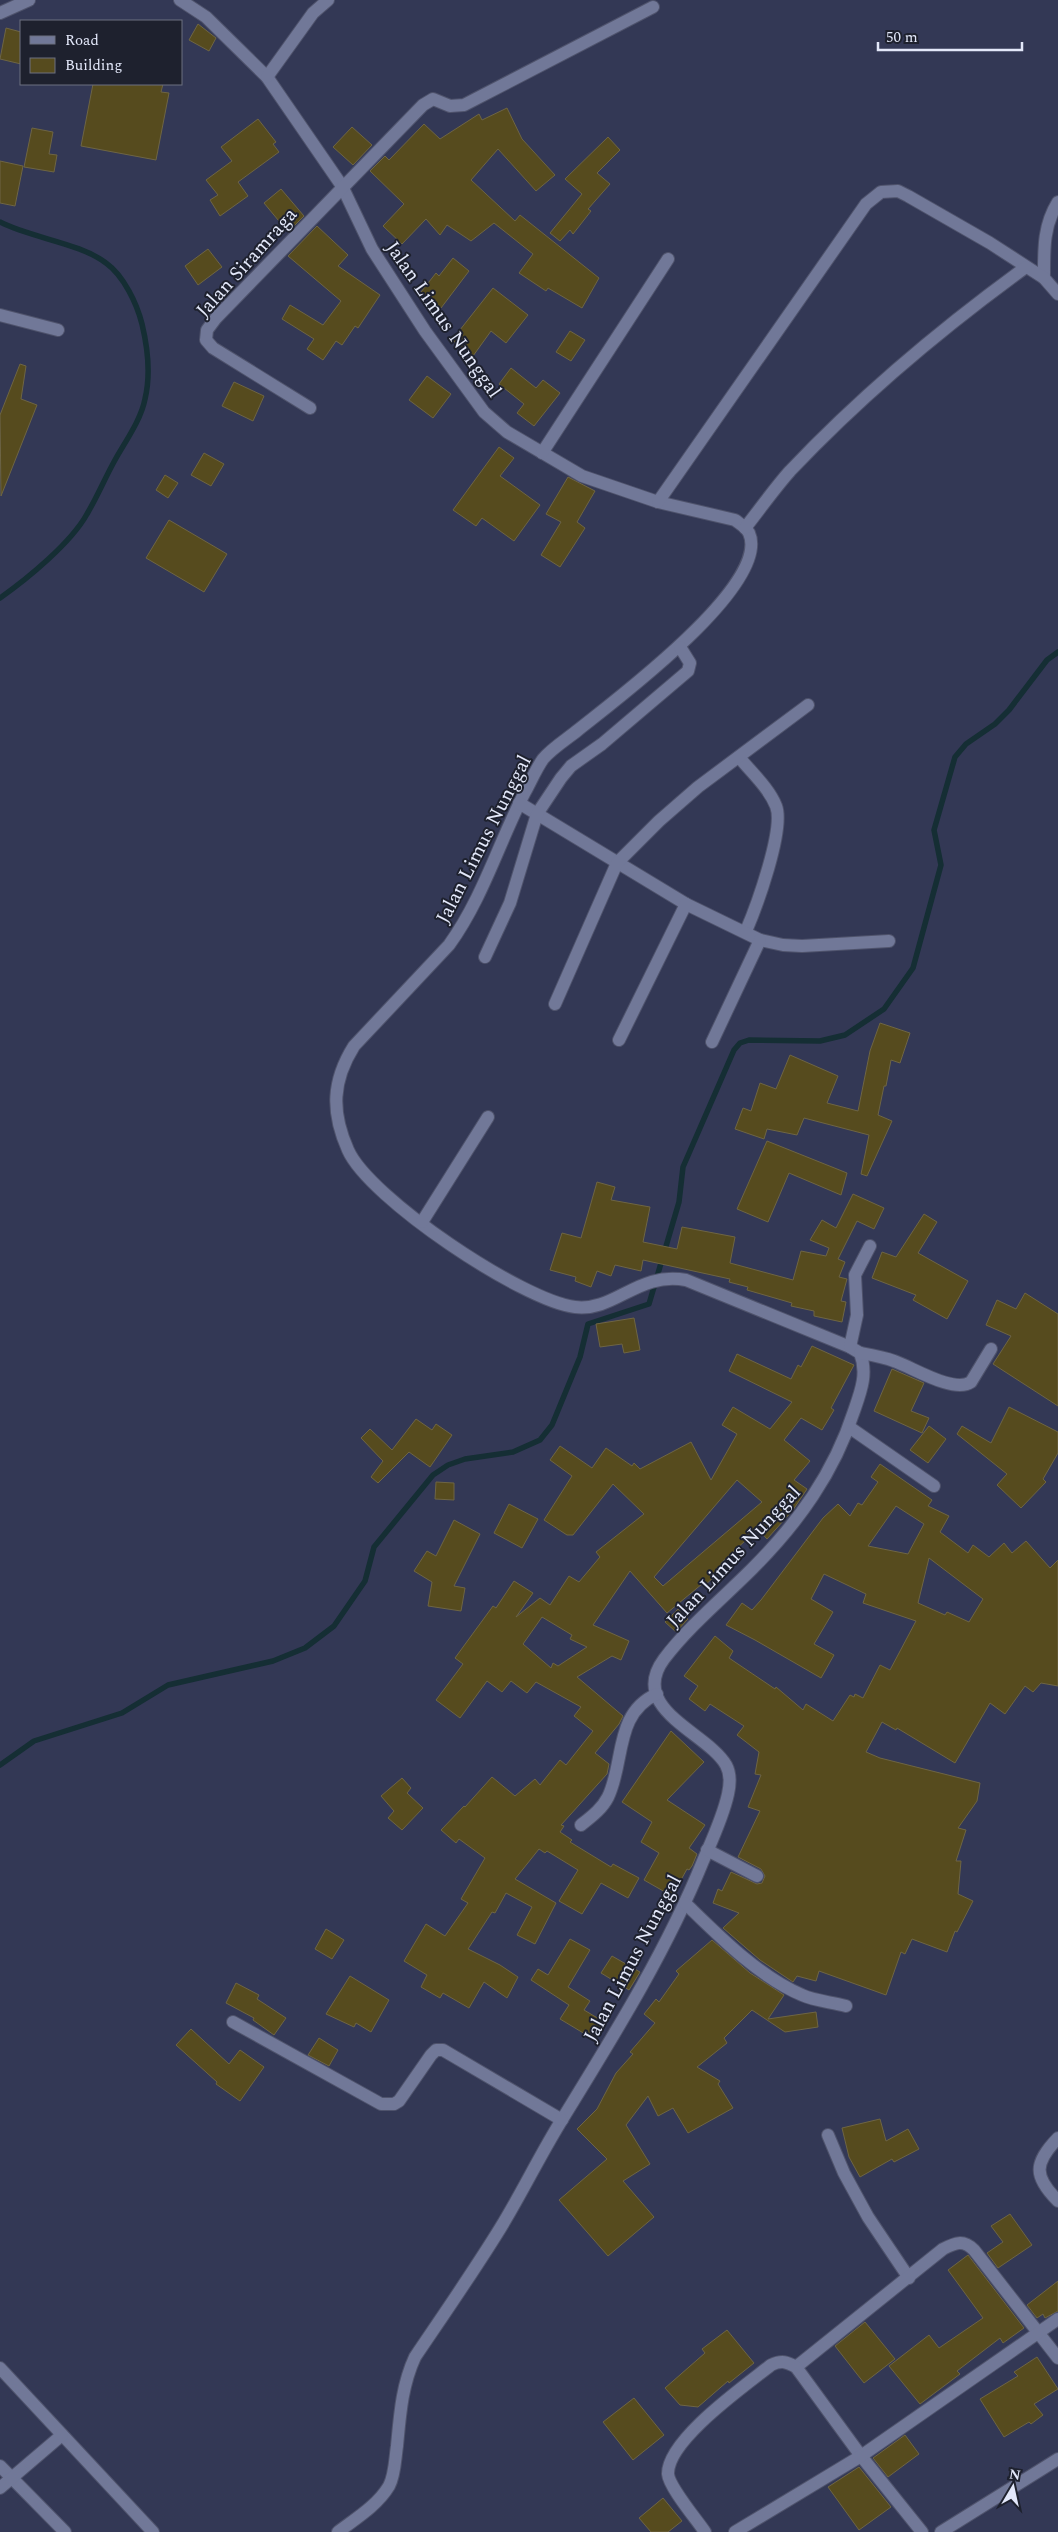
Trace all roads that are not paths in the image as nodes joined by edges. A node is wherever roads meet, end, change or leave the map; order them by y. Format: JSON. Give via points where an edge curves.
{"nodes":[{"id":1,"x":29,"y":0,"type":"edge"},
{"id":2,"x":180,"y":0,"type":"edge"},
{"id":3,"x":328,"y":0,"type":"edge"},
{"id":4,"x":653,"y":7,"type":"dead end"},
{"id":5,"x":0,"y":13,"type":"edge"},
{"id":6,"x":267,"y":77,"type":"junction"},
{"id":7,"x":342,"y":186,"type":"junction"},
{"id":8,"x":1058,"y":202,"type":"edge"},
{"id":9,"x":668,"y":259,"type":"dead end"},
{"id":10,"x":1026,"y":267,"type":"junction"},
{"id":11,"x":1044,"y":278,"type":"junction"},
{"id":12,"x":1058,"y":294,"type":"edge"},
{"id":13,"x":0,"y":315,"type":"edge"},
{"id":14,"x":58,"y":330,"type":"dead end"},
{"id":15,"x":310,"y":408,"type":"dead end"},
{"id":16,"x":542,"y":453,"type":"junction"},
{"id":17,"x":658,"y":502,"type":"junction"},
{"id":18,"x":746,"y":528,"type":"junction"},
{"id":19,"x":680,"y":647,"type":"junction"},
{"id":20,"x":808,"y":704,"type":"dead end"},
{"id":21,"x":739,"y":757,"type":"junction"},
{"id":22,"x":519,"y":804,"type":"junction"},
{"id":23,"x":537,"y":814,"type":"junction"},
{"id":24,"x":616,"y":863,"type":"junction"},
{"id":25,"x":686,"y":904,"type":"junction"},
{"id":26,"x":746,"y":931,"type":"junction"},
{"id":27,"x":760,"y":940,"type":"junction"},
{"id":28,"x":889,"y":942,"type":"dead end"},
{"id":29,"x":485,"y":957,"type":"dead end"},
{"id":30,"x":555,"y":1004,"type":"dead end"},
{"id":31,"x":619,"y":1040,"type":"dead end"},
{"id":32,"x":712,"y":1042,"type":"dead end"},
{"id":33,"x":488,"y":1117,"type":"dead end"},
{"id":34,"x":422,"y":1222,"type":"junction"},
{"id":35,"x":870,"y":1246,"type":"dead end"},
{"id":36,"x":991,"y":1349,"type":"dead end"},
{"id":37,"x":855,"y":1350,"type":"junction"},
{"id":38,"x":849,"y":1427,"type":"junction"},
{"id":39,"x":934,"y":1486,"type":"dead end"},
{"id":40,"x":657,"y":1694,"type":"junction"},
{"id":41,"x":581,"y":1825,"type":"dead end"},
{"id":42,"x":708,"y":1850,"type":"junction"},
{"id":43,"x":757,"y":1876,"type":"dead end"},
{"id":44,"x":685,"y":1903,"type":"junction"},
{"id":45,"x":846,"y":2006,"type":"dead end"},
{"id":46,"x":233,"y":2022,"type":"dead end"},
{"id":47,"x":562,"y":2120,"type":"junction"},
{"id":48,"x":828,"y":2135,"type":"dead end"},
{"id":49,"x":1058,"y":2138,"type":"edge"},
{"id":50,"x":1058,"y":2201,"type":"edge"},
{"id":51,"x":909,"y":2278,"type":"junction"},
{"id":52,"x":1058,"y":2318,"type":"edge"},
{"id":53,"x":1038,"y":2334,"type":"junction"},
{"id":54,"x":1058,"y":2358,"type":"edge"},
{"id":55,"x":796,"y":2367,"type":"junction"},
{"id":56,"x":0,"y":2368,"type":"edge"},
{"id":57,"x":62,"y":2435,"type":"junction"},
{"id":58,"x":861,"y":2456,"type":"junction"},
{"id":59,"x":1058,"y":2459,"type":"edge"},
{"id":60,"x":0,"y":2466,"type":"edge"},
{"id":61,"x":11,"y":2478,"type":"junction"},
{"id":62,"x":0,"y":2488,"type":"edge"},
{"id":63,"x":65,"y":2532,"type":"edge"},
{"id":64,"x":153,"y":2532,"type":"edge"},
{"id":65,"x":338,"y":2532,"type":"edge"},
{"id":66,"x":705,"y":2532,"type":"edge"},
{"id":67,"x":735,"y":2532,"type":"edge"},
{"id":68,"x":922,"y":2532,"type":"edge"},
{"id":69,"x":941,"y":2532,"type":"edge"}],
"edges":[{"from":1,"to":5,"type":"street"},
{"from":2,"to":6,"type":"street","name":"Jalan Limus Nunggal","via":[[206,17]]},
{"from":3,"to":6,"type":"street","via":[[313,12]]},
{"from":4,"to":7,"type":"street","via":[[464,105],[450,106],[433,99],[429,101]]},
{"from":6,"to":7,"type":"street","name":"Jalan Limus Nunggal"},
{"from":7,"to":15,"type":"street","name":"Jalan Siramraga","via":[[216,318],[206,335],[213,348]]},
{"from":7,"to":16,"type":"street","name":"Jalan Limus Nunggal","via":[[372,249],[461,383],[484,412],[507,432]]},
{"from":8,"to":11,"type":"street","via":[[1045,232]]},
{"from":9,"to":16,"type":"street"},
{"from":10,"to":11,"type":"street"},
{"from":10,"to":17,"type":"street","via":[[908,196],[898,191],[881,192],[866,204]]},
{"from":10,"to":18,"type":"street","via":[[922,348],[853,410],[789,472]]},
{"from":11,"to":12,"type":"street"},
{"from":13,"to":14,"type":"street"},
{"from":16,"to":17,"type":"street","name":"Jalan Limus Nunggal","via":[[582,476]]},
{"from":17,"to":18,"type":"street","name":"Jalan Limus Nunggal","via":[[722,516]]},
{"from":18,"to":19,"type":"street","name":"Jalan Limus Nunggal","via":[[750,540],[742,572],[726,597]]},
{"from":19,"to":22,"type":"street","name":"Jalan Limus Nunggal","via":[[544,758]]},
{"from":19,"to":23,"type":"street","via":[[690,663],[688,671],[572,766]]},
{"from":20,"to":21,"type":"street"},
{"from":21,"to":24,"type":"street","via":[[672,810]]},
{"from":21,"to":26,"type":"street","via":[[772,799],[778,816],[769,866]]},
{"from":22,"to":23,"type":"street"},
{"from":22,"to":34,"type":"street","name":"Jalan Limus Nunggal","via":[[460,930],[354,1046],[342,1064],[337,1083],[336,1112],[348,1152],[362,1173]]},
{"from":23,"to":24,"type":"street"},
{"from":23,"to":29,"type":"street","via":[[510,903]]},
{"from":24,"to":25,"type":"street"},
{"from":24,"to":30,"type":"street"},
{"from":25,"to":26,"type":"street"},
{"from":25,"to":31,"type":"street"},
{"from":26,"to":27,"type":"street"},
{"from":27,"to":28,"type":"street","via":[[802,946]]},
{"from":27,"to":32,"type":"street"},
{"from":33,"to":34,"type":"street"},
{"from":34,"to":37,"type":"street","name":"Jalan Limus Nunggal","via":[[498,1274],[555,1303],[589,1309],[644,1284],[674,1278],[700,1284]]},
{"from":35,"to":37,"type":"street","via":[[855,1275],[858,1315]]},
{"from":36,"to":37,"type":"street","via":[[971,1382],[960,1385]]},
{"from":37,"to":38,"type":"street","name":"Jalan Limus Nunggal","via":[[863,1361],[864,1377]]},
{"from":38,"to":39,"type":"street"},
{"from":38,"to":40,"type":"street","name":"Jalan Limus Nunggal","via":[[835,1462],[817,1493],[755,1566],[664,1660],[656,1678]]},
{"from":40,"to":41,"type":"street","via":[[645,1700],[632,1715],[623,1733],[609,1796],[603,1806]]},
{"from":40,"to":42,"type":"street","name":"Jalan Limus Nunggal","via":[[676,1721],[720,1757],[729,1773],[728,1794]]},
{"from":42,"to":43,"type":"street"},
{"from":42,"to":44,"type":"street","name":"Jalan Limus Nunggal"},
{"from":44,"to":45,"type":"street","via":[[740,1954],[787,1988],[804,1996]]},
{"from":44,"to":47,"type":"street","name":"Jalan Limus Nunggal","via":[[649,1973]]},
{"from":46,"to":47,"type":"street","via":[[381,2104],[399,2101],[431,2055],[436,2050],[443,2050]]},
{"from":47,"to":65,"type":"street","name":"Jalan Limus Nunggal","via":[[502,2226],[412,2363],[402,2394],[394,2471],[388,2488],[371,2507]]},
{"from":48,"to":51,"type":"street","via":[[868,2217]]},
{"from":49,"to":50,"type":"street","via":[[1045,2152],[1039,2170],[1043,2186]]},
{"from":51,"to":53,"type":"street","via":[[942,2249],[954,2244],[967,2244]]},
{"from":51,"to":55,"type":"street"},
{"from":52,"to":53,"type":"street"},
{"from":53,"to":54,"type":"street"},
{"from":53,"to":58,"type":"street"},
{"from":55,"to":58,"type":"street"},
{"from":55,"to":66,"type":"street","via":[[779,2361],[771,2365],[696,2426],[670,2464],[668,2475],[674,2487]]},
{"from":56,"to":57,"type":"street"},
{"from":57,"to":61,"type":"street"},
{"from":57,"to":64,"type":"street"},
{"from":58,"to":67,"type":"street"},
{"from":58,"to":68,"type":"street"},
{"from":59,"to":69,"type":"street"},
{"from":60,"to":61,"type":"street"},
{"from":61,"to":62,"type":"street"},
{"from":61,"to":63,"type":"street"}]}
